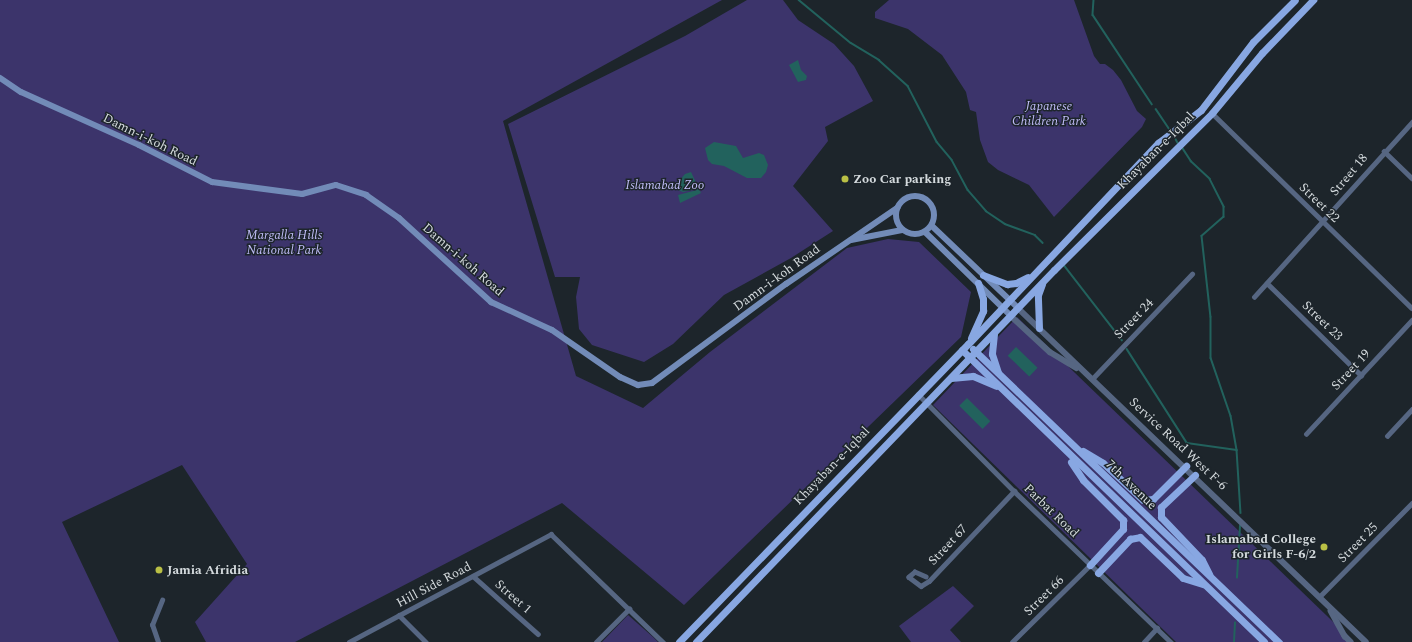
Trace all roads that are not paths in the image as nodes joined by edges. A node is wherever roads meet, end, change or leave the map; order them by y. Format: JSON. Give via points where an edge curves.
{"nodes":[{"id":1,"x":1295,"y":0,"type":"edge"},
{"id":2,"x":1313,"y":0,"type":"edge"},
{"id":3,"x":0,"y":78,"type":"edge"},
{"id":4,"x":1212,"y":113,"type":"junction"},
{"id":5,"x":1412,"y":122,"type":"edge"},
{"id":6,"x":1384,"y":151,"type":"junction"},
{"id":7,"x":1412,"y":178,"type":"edge"},
{"id":8,"x":897,"y":208,"type":"junction"},
{"id":9,"x":1323,"y":222,"type":"junction"},
{"id":10,"x":932,"y":226,"type":"junction"},
{"id":11,"x":902,"y":230,"type":"junction"},
{"id":12,"x":925,"y":232,"type":"junction"},
{"id":13,"x":848,"y":241,"type":"junction"},
{"id":14,"x":1033,"y":274,"type":"junction"},
{"id":15,"x":1192,"y":274,"type":"dead end"},
{"id":16,"x":983,"y":275,"type":"junction"},
{"id":17,"x":1044,"y":280,"type":"junction"},
{"id":18,"x":978,"y":283,"type":"junction"},
{"id":19,"x":1267,"y":283,"type":"junction"},
{"id":20,"x":1254,"y":297,"type":"dead end"},
{"id":21,"x":1010,"y":300,"type":"junction"},
{"id":22,"x":1003,"y":308,"type":"junction"},
{"id":23,"x":1018,"y":308,"type":"junction"},
{"id":24,"x":1412,"y":308,"type":"edge"},
{"id":25,"x":1011,"y":316,"type":"junction"},
{"id":26,"x":1412,"y":320,"type":"edge"},
{"id":27,"x":1039,"y":328,"type":"junction"},
{"id":28,"x":994,"y":334,"type":"junction"},
{"id":29,"x":968,"y":344,"type":"junction"},
{"id":30,"x":962,"y":350,"type":"junction"},
{"id":31,"x":976,"y":352,"type":"junction"},
{"id":32,"x":971,"y":358,"type":"junction"},
{"id":33,"x":998,"y":374,"type":"junction"},
{"id":34,"x":1362,"y":375,"type":"junction"},
{"id":35,"x":951,"y":378,"type":"junction"},
{"id":36,"x":1092,"y":379,"type":"junction"},
{"id":37,"x":1000,"y":387,"type":"junction"},
{"id":38,"x":918,"y":394,"type":"junction"},
{"id":39,"x":926,"y":404,"type":"junction"},
{"id":40,"x":1412,"y":409,"type":"edge"},
{"id":41,"x":1306,"y":434,"type":"dead end"},
{"id":42,"x":1387,"y":436,"type":"dead end"},
{"id":43,"x":1071,"y":443,"type":"junction"},
{"id":44,"x":1065,"y":452,"type":"junction"},
{"id":45,"x":1186,"y":466,"type":"junction"},
{"id":46,"x":1195,"y":475,"type":"junction"},
{"id":47,"x":1014,"y":491,"type":"junction"},
{"id":48,"x":1412,"y":504,"type":"edge"},
{"id":49,"x":1090,"y":565,"type":"junction"},
{"id":50,"x":1098,"y":573,"type":"junction"},
{"id":51,"x":473,"y":576,"type":"junction"},
{"id":52,"x":926,"y":577,"type":"dead end"},
{"id":53,"x":1211,"y":578,"type":"junction"},
{"id":54,"x":1205,"y":585,"type":"junction"},
{"id":55,"x":1319,"y":597,"type":"junction"},
{"id":56,"x":162,"y":600,"type":"dead end"},
{"id":57,"x":1328,"y":606,"type":"junction"},
{"id":58,"x":629,"y":609,"type":"junction"},
{"id":59,"x":399,"y":615,"type":"junction"},
{"id":60,"x":1157,"y":628,"type":"junction"},
{"id":61,"x":538,"y":634,"type":"dead end"},
{"id":62,"x":158,"y":642,"type":"edge"},
{"id":63,"x":349,"y":642,"type":"edge"},
{"id":64,"x":426,"y":642,"type":"edge"},
{"id":65,"x":596,"y":642,"type":"edge"},
{"id":66,"x":662,"y":642,"type":"edge"},
{"id":67,"x":679,"y":642,"type":"edge"},
{"id":68,"x":696,"y":642,"type":"edge"},
{"id":69,"x":1012,"y":642,"type":"edge"},
{"id":70,"x":1144,"y":642,"type":"edge"},
{"id":71,"x":1171,"y":642,"type":"edge"},
{"id":72,"x":1264,"y":642,"type":"edge"},
{"id":73,"x":1278,"y":642,"type":"edge"},
{"id":74,"x":1351,"y":642,"type":"edge"},
{"id":75,"x":1366,"y":642,"type":"edge"}],
"edges":[{"from":1,"to":14,"type":"main road","name":"Khayaban-e-Iqbal","via":[[1254,42],[1201,110],[1158,143]]},
{"from":2,"to":4,"type":"main road","name":"Khayaban-e-Iqbal","via":[[1262,53]]},
{"from":3,"to":13,"type":"main road","name":"Damn-i-koh Road","via":[[21,92],[139,145],[212,182],[302,194],[336,185],[366,194],[399,218],[491,302],[552,330],[620,377],[638,385],[652,383]]},
{"from":4,"to":9,"type":"street","name":"Street 22"},
{"from":4,"to":17,"type":"main road","name":"Khayaban-e-Iqbal"},
{"from":5,"to":6,"type":"street","name":"Street 18"},
{"from":6,"to":7,"type":"street"},
{"from":6,"to":9,"type":"street","name":"Street 18"},
{"from":8,"to":10,"type":"main road","via":[[908,197],[923,197],[933,206]]},
{"from":8,"to":11,"type":"main road","via":[[896,220]]},
{"from":8,"to":13,"type":"main road","name":"Damn-i-koh Road"},
{"from":9,"to":19,"type":"street","name":"Street 18"},
{"from":9,"to":24,"type":"street","name":"Street 22"},
{"from":10,"to":12,"type":"main road"},
{"from":10,"to":16,"type":"main road"},
{"from":11,"to":12,"type":"main road","via":[[913,235]]},
{"from":11,"to":13,"type":"main road"},
{"from":12,"to":18,"type":"main road"},
{"from":14,"to":16,"type":"main road","via":[[1016,283],[1007,284]]},
{"from":14,"to":21,"type":"main road","name":"Khayaban-e-Iqbal"},
{"from":15,"to":36,"type":"street","name":"Street 24"},
{"from":16,"to":21,"type":"main road"},
{"from":17,"to":23,"type":"main road","name":"Khayaban-e-Iqbal"},
{"from":17,"to":27,"type":"main road","via":[[1038,295]]},
{"from":18,"to":22,"type":"main road"},
{"from":18,"to":29,"type":"main road","via":[[983,299],[983,310]]},
{"from":19,"to":20,"type":"street","name":"Street 18"},
{"from":19,"to":34,"type":"street","name":"Street 23"},
{"from":21,"to":22,"type":"main road","name":"Khayaban-e-Iqbal"},
{"from":21,"to":23,"type":"main road","name":"Service Road West F-6"},
{"from":22,"to":25,"type":"main road"},
{"from":22,"to":29,"type":"main road","name":"Khayaban-e-Iqbal"},
{"from":23,"to":25,"type":"main road","name":"Khayaban-e-Iqbal"},
{"from":23,"to":27,"type":"street","name":"Service Road West F-6"},
{"from":25,"to":28,"type":"main road","name":"Khayaban-e-Iqbal"},
{"from":25,"to":36,"type":"street","via":[[1050,352]]},
{"from":26,"to":34,"type":"street","name":"Street 19"},
{"from":27,"to":36,"type":"street","name":"Service Road West F-6"},
{"from":28,"to":31,"type":"main road","name":"Khayaban-e-Iqbal"},
{"from":28,"to":33,"type":"main road","via":[[992,354]]},
{"from":29,"to":30,"type":"main road","name":"Khayaban-e-Iqbal"},
{"from":29,"to":31,"type":"main road","name":"7th Avenue"},
{"from":30,"to":32,"type":"main road","name":"7th Avenue"},
{"from":30,"to":38,"type":"main road","name":"Khayaban-e-Iqbal"},
{"from":31,"to":32,"type":"main road","name":"Khayaban-e-Iqbal"},
{"from":31,"to":33,"type":"main road","name":"7th Avenue"},
{"from":32,"to":35,"type":"main road","name":"Khayaban-e-Iqbal"},
{"from":32,"to":37,"type":"main road","name":"7th Avenue"},
{"from":33,"to":43,"type":"main road","name":"7th Avenue"},
{"from":34,"to":41,"type":"street","name":"Street 19"},
{"from":35,"to":37,"type":"main road","via":[[973,376]]},
{"from":35,"to":39,"type":"main road","name":"Khayaban-e-Iqbal"},
{"from":36,"to":45,"type":"street","name":"Service Road West F-6"},
{"from":37,"to":44,"type":"main road","name":"7th Avenue"},
{"from":38,"to":39,"type":"street","name":"Parbat Road"},
{"from":38,"to":67,"type":"main road","name":"Khayaban-e-Iqbal"},
{"from":39,"to":47,"type":"street","name":"Parbat Road"},
{"from":39,"to":68,"type":"main road","name":"Khayaban-e-Iqbal"},
{"from":40,"to":42,"type":"street"},
{"from":43,"to":45,"type":"main road","via":[[1103,463],[1143,500],[1153,499]]},
{"from":43,"to":53,"type":"main road","name":"7th Avenue"},
{"from":44,"to":49,"type":"main road","via":[[1083,480],[1122,520],[1123,529]]},
{"from":44,"to":54,"type":"main road","name":"7th Avenue"},
{"from":45,"to":46,"type":"street","name":"Service Road West F-6"},
{"from":46,"to":53,"type":"main road","via":[[1161,507],[1161,517],[1202,560]]},
{"from":46,"to":55,"type":"street","name":"Service Road West F-6"},
{"from":47,"to":49,"type":"street","name":"Parbat Road"},
{"from":47,"to":52,"type":"street","name":"Street 67","via":[[929,581],[921,586],[909,577],[915,572]]},
{"from":48,"to":55,"type":"street","name":"Street 25"},
{"from":49,"to":50,"type":"street","name":"Parbat Road"},
{"from":49,"to":69,"type":"street","name":"Street 66"},
{"from":50,"to":54,"type":"main road","via":[[1130,539],[1140,537],[1183,578]]},
{"from":50,"to":60,"type":"street","name":"Parbat Road"},
{"from":51,"to":58,"type":"street","name":"Hill Side Road","via":[[551,534]]},
{"from":51,"to":59,"type":"street","name":"Hill Side Road"},
{"from":51,"to":61,"type":"street","name":"Street 1"},
{"from":53,"to":73,"type":"main road","name":"7th Avenue"},
{"from":54,"to":72,"type":"main road","name":"7th Avenue"},
{"from":55,"to":57,"type":"street","name":"Service Road West F-6"},
{"from":56,"to":62,"type":"street","via":[[152,625]]},
{"from":57,"to":74,"type":"street","name":"Service Road West F-6"},
{"from":57,"to":75,"type":"street","name":"Service Road West F-6"},
{"from":58,"to":65,"type":"street"},
{"from":58,"to":66,"type":"street"},
{"from":59,"to":63,"type":"street","name":"Hill Side Road"},
{"from":59,"to":64,"type":"street"},
{"from":60,"to":70,"type":"street"},
{"from":60,"to":71,"type":"street","name":"Parbat Road"}]}
